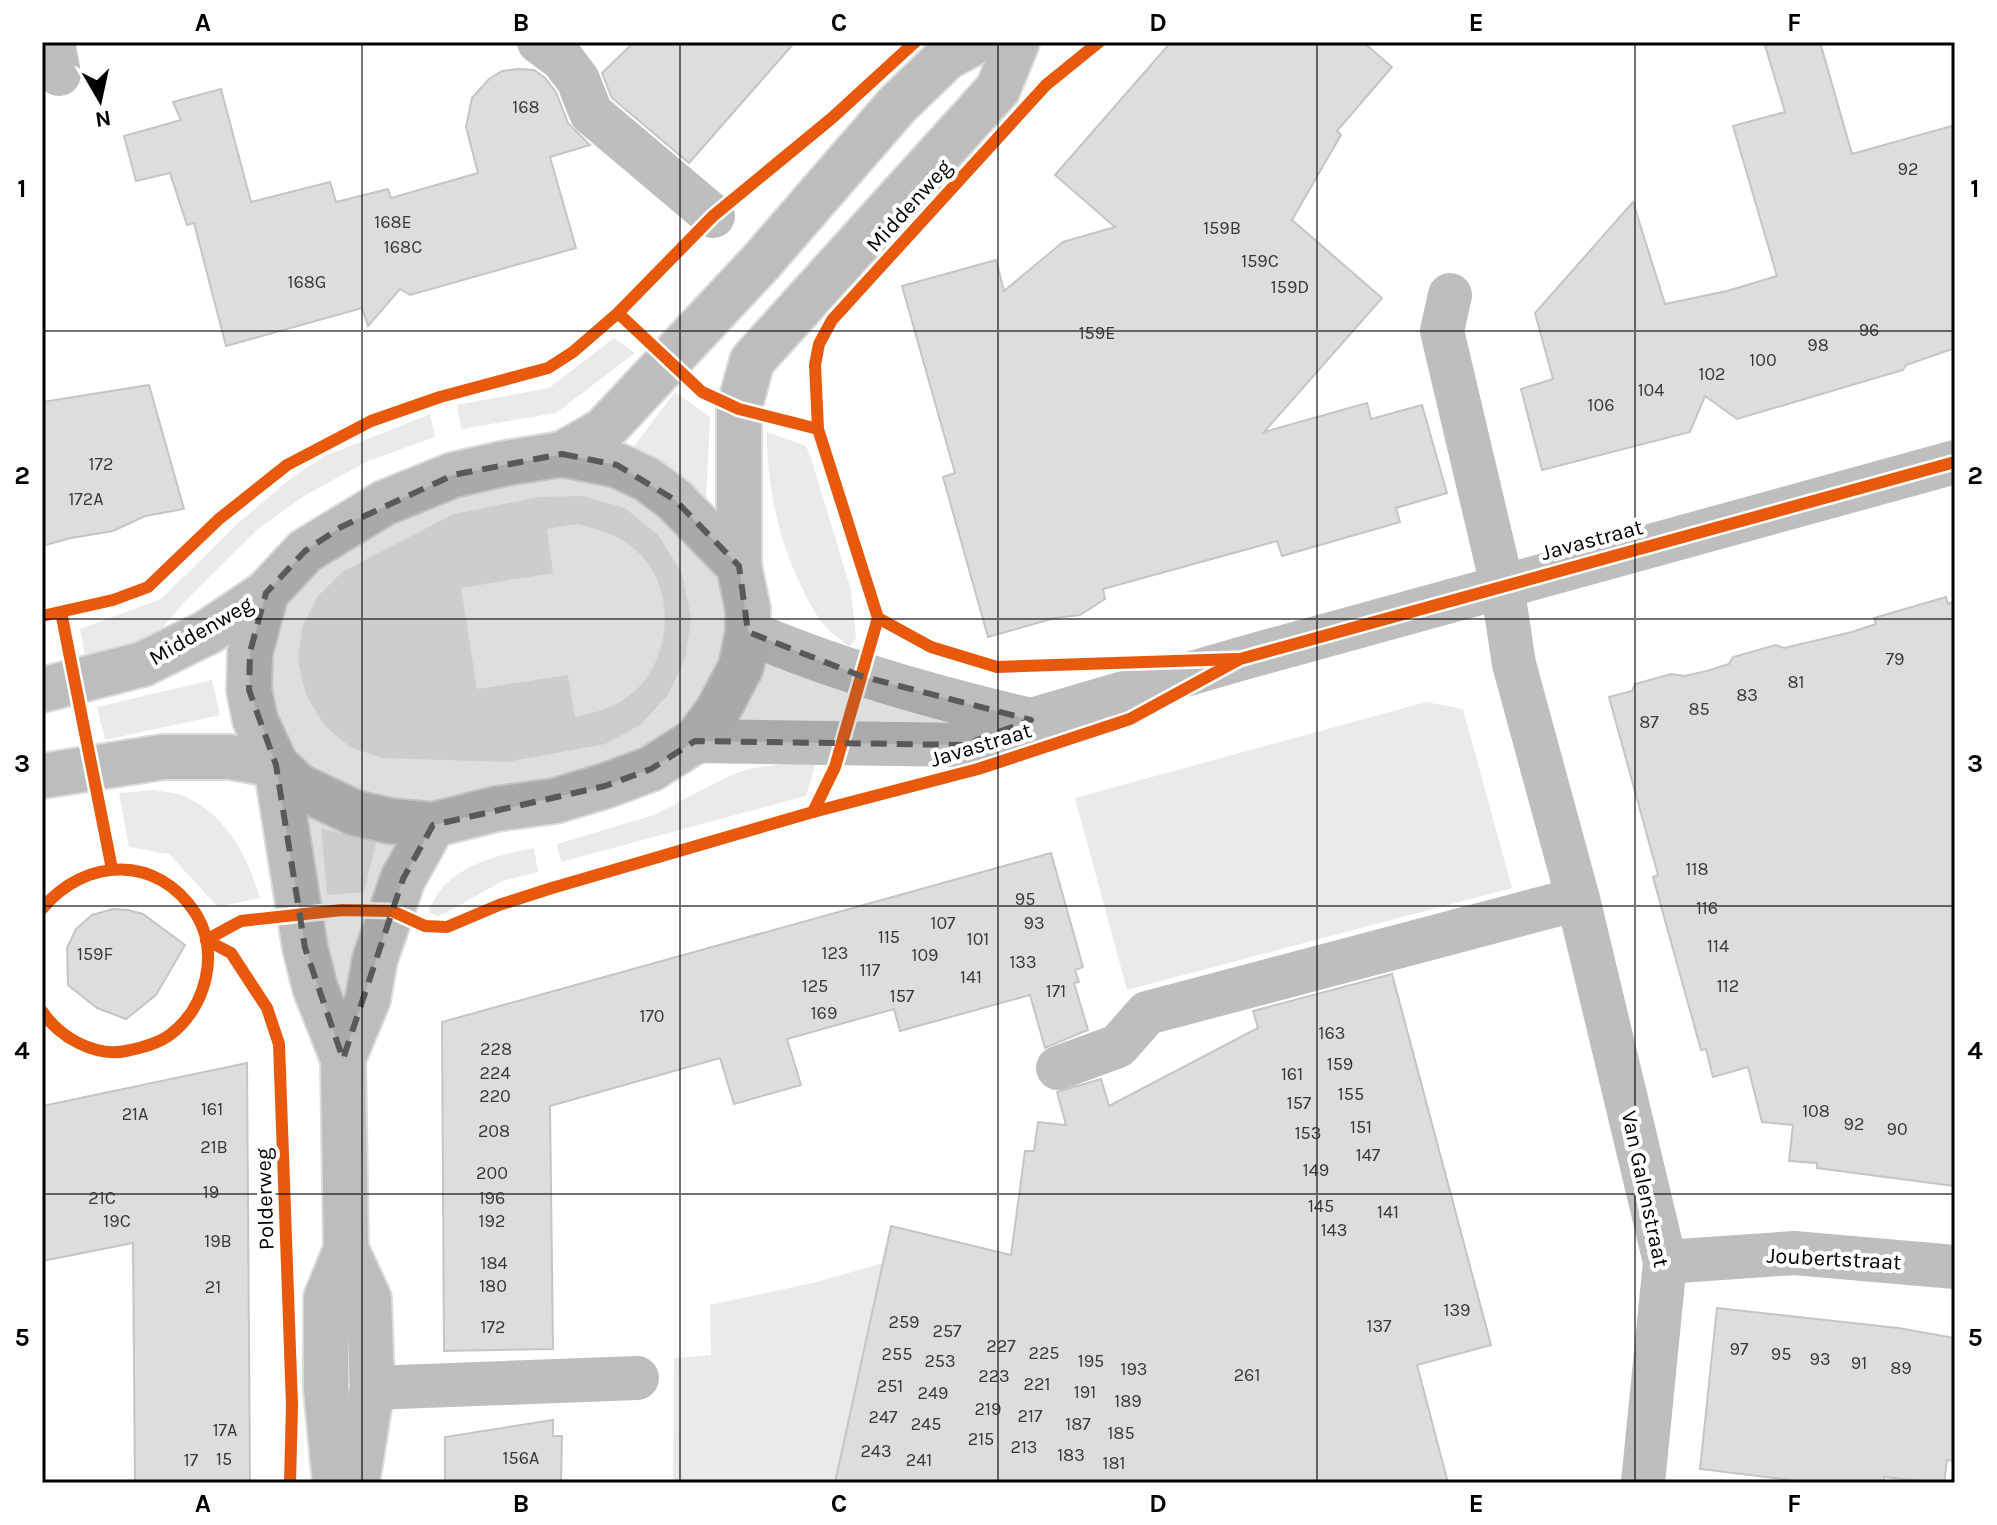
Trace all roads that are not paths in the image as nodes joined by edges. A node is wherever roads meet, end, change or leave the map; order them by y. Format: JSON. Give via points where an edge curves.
{"nodes":[{"id":1,"x":539,"y":42,"type":"edge"},
{"id":2,"x":975,"y":42,"type":"edge"},
{"id":3,"x":1017,"y":42,"type":"edge"},
{"id":4,"x":713,"y":216,"type":"dead end"},
{"id":5,"x":1450,"y":295,"type":"dead end"},
{"id":6,"x":562,"y":454,"type":"junction"},
{"id":7,"x":1955,"y":462,"type":"edge"},
{"id":8,"x":739,"y":566,"type":"junction"},
{"id":9,"x":1502,"y":585,"type":"junction"},
{"id":10,"x":266,"y":593,"type":"junction"},
{"id":11,"x":748,"y":632,"type":"junction"},
{"id":12,"x":42,"y":690,"type":"edge"},
{"id":13,"x":1031,"y":720,"type":"junction"},
{"id":14,"x":695,"y":741,"type":"junction"},
{"id":15,"x":276,"y":765,"type":"junction"},
{"id":16,"x":42,"y":776,"type":"edge"},
{"id":17,"x":433,"y":825,"type":"junction"},
{"id":18,"x":1578,"y":899,"type":"junction"},
{"id":19,"x":343,"y":1059,"type":"junction"},
{"id":20,"x":1058,"y":1068,"type":"dead end"},
{"id":21,"x":346,"y":1249,"type":"junction"},
{"id":22,"x":1665,"y":1262,"type":"junction"},
{"id":23,"x":1955,"y":1267,"type":"edge"},
{"id":24,"x":637,"y":1378,"type":"dead end"},
{"id":25,"x":372,"y":1388,"type":"junction"},
{"id":26,"x":335,"y":1483,"type":"edge"},
{"id":27,"x":357,"y":1483,"type":"edge"},
{"id":28,"x":1643,"y":1483,"type":"edge"}],
"edges":[{"from":1,"to":4,"type":"street","via":[[578,80],[591,113]]},
{"from":2,"to":6,"type":"main road","via":[[947,57],[898,104],[761,262],[604,430]]},
{"from":3,"to":8,"type":"main road","name":"Middenweg","via":[[998,89],[752,361],[739,409]]},
{"from":5,"to":9,"type":"street","name":"Van Galenstraat","via":[[1442,331]]},
{"from":6,"to":8,"type":"main road","via":[[617,465],[647,479]]},
{"from":6,"to":10,"type":"main road","via":[[453,475],[384,503],[305,551]]},
{"from":7,"to":9,"type":"street","name":"Javastraat"},
{"from":8,"to":11,"type":"main road","name":"Middenweg"},
{"from":9,"to":13,"type":"street","name":"Javastraat"},
{"from":9,"to":18,"type":"street","name":"Van Galenstraat","via":[[1514,664]]},
{"from":10,"to":12,"type":"main road","name":"Middenweg","via":[[208,632],[143,664]]},
{"from":10,"to":15,"type":"main road","via":[[250,652],[249,690],[255,720]]},
{"from":11,"to":13,"type":"street","name":"Javastraat","via":[[861,676]]},
{"from":11,"to":14,"type":"main road","name":"Middenweg","via":[[732,688]]},
{"from":13,"to":14,"type":"street","name":"Javastraat","via":[[964,745]]},
{"from":14,"to":17,"type":"main road","via":[[651,769],[605,786]]},
{"from":15,"to":16,"type":"main road","via":[[230,757],[163,757]]},
{"from":15,"to":17,"type":"main road","via":[[298,786],[355,813]]},
{"from":15,"to":19,"type":"main road","via":[[308,961]]},
{"from":17,"to":19,"type":"main road","via":[[403,879],[375,959],[368,999]]},
{"from":18,"to":20,"type":"street","via":[[1147,1013],[1118,1046]]},
{"from":18,"to":22,"type":"street","name":"Van Galenstraat"},
{"from":19,"to":21,"type":"main road"},
{"from":21,"to":25,"type":"main road","via":[[369,1299]]},
{"from":21,"to":26,"type":"main road","via":[[326,1298],[326,1389]]},
{"from":22,"to":23,"type":"street","name":"Joubertstraat","via":[[1794,1253]]},
{"from":22,"to":28,"type":"street","name":"Van Galenstraat"},
{"from":24,"to":25,"type":"street"},
{"from":25,"to":27,"type":"main road"}]}
